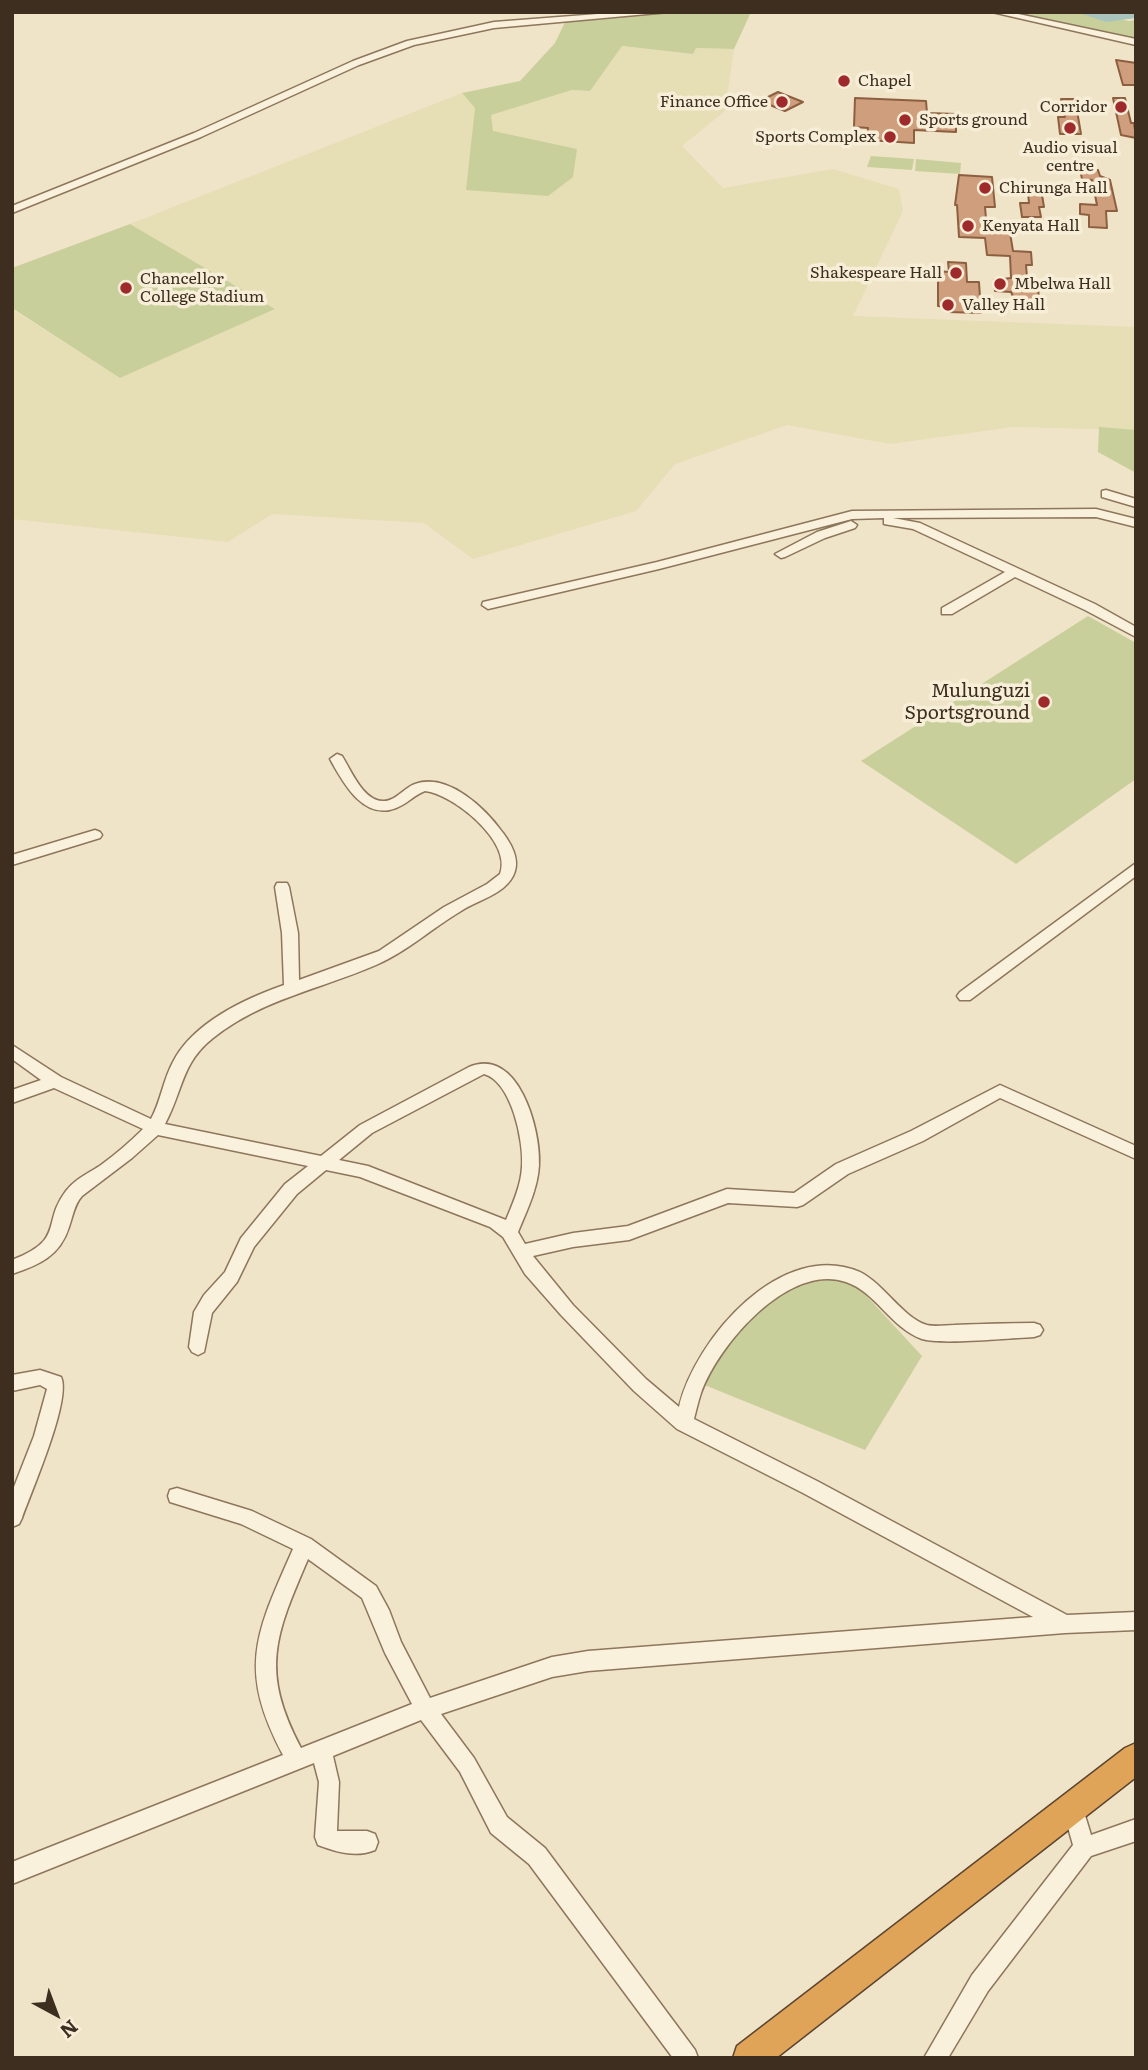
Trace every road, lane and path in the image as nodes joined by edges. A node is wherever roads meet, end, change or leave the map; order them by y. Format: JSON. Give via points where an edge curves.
{"nodes":[{"id":1,"x":538,"y":12,"type":"edge"},
{"id":2,"x":665,"y":12,"type":"edge"},
{"id":3,"x":996,"y":12,"type":"edge"},
{"id":4,"x":511,"y":25,"type":"junction"},
{"id":5,"x":1136,"y":42,"type":"edge"},
{"id":6,"x":12,"y":210,"type":"edge"},
{"id":7,"x":1106,"y":494,"type":"dead end"},
{"id":8,"x":1136,"y":503,"type":"edge"},
{"id":9,"x":1136,"y":523,"type":"edge"},
{"id":10,"x":781,"y":554,"type":"dead end"},
{"id":11,"x":1014,"y":572,"type":"junction"},
{"id":12,"x":488,"y":604,"type":"dead end"},
{"id":13,"x":947,"y":611,"type":"dead end"},
{"id":14,"x":1136,"y":633,"type":"edge"},
{"id":15,"x":337,"y":759,"type":"dead end"},
{"id":16,"x":95,"y":835,"type":"dead end"},
{"id":17,"x":12,"y":860,"type":"edge"},
{"id":18,"x":1136,"y":868,"type":"edge"},
{"id":19,"x":282,"y":887,"type":"dead end"},
{"id":20,"x":292,"y":988,"type":"junction"},
{"id":21,"x":965,"y":996,"type":"dead end"},
{"id":22,"x":12,"y":1051,"type":"edge"},
{"id":23,"x":55,"y":1081,"type":"junction"},
{"id":24,"x":12,"y":1097,"type":"edge"},
{"id":25,"x":155,"y":1128,"type":"junction"},
{"id":26,"x":1136,"y":1153,"type":"edge"},
{"id":27,"x":323,"y":1161,"type":"junction"},
{"id":28,"x":509,"y":1232,"type":"junction"},
{"id":29,"x":521,"y":1252,"type":"junction"},
{"id":30,"x":12,"y":1267,"type":"edge"},
{"id":31,"x":1034,"y":1330,"type":"dead end"},
{"id":32,"x":198,"y":1347,"type":"dead end"},
{"id":33,"x":12,"y":1383,"type":"edge"},
{"id":34,"x":684,"y":1423,"type":"junction"},
{"id":35,"x":177,"y":1496,"type":"dead end"},
{"id":36,"x":12,"y":1518,"type":"edge"},
{"id":37,"x":304,"y":1545,"type":"junction"},
{"id":38,"x":1136,"y":1621,"type":"edge"},
{"id":39,"x":1065,"y":1624,"type":"junction"},
{"id":40,"x":425,"y":1709,"type":"junction"},
{"id":41,"x":321,"y":1749,"type":"junction"},
{"id":42,"x":1136,"y":1758,"type":"edge"},
{"id":43,"x":296,"y":1759,"type":"junction"},
{"id":44,"x":1073,"y":1806,"type":"junction"},
{"id":45,"x":1136,"y":1830,"type":"edge"},
{"id":46,"x":367,"y":1843,"type":"dead end"},
{"id":47,"x":1084,"y":1848,"type":"junction"},
{"id":48,"x":12,"y":1873,"type":"edge"},
{"id":49,"x":687,"y":2058,"type":"edge"},
{"id":50,"x":749,"y":2058,"type":"edge"},
{"id":51,"x":935,"y":2058,"type":"edge"}],
"edges":[{"from":1,"to":4,"type":"street"},
{"from":2,"to":4,"type":"street"},
{"from":3,"to":5,"type":"street"},
{"from":4,"to":6,"type":"street","via":[[448,33],[390,50],[222,125]]},
{"from":7,"to":8,"type":"street"},
{"from":9,"to":12,"type":"street","via":[[1096,513],[852,514]]},
{"from":10,"to":11,"type":"street","via":[[847,525],[895,521],[916,526]]},
{"from":11,"to":13,"type":"street"},
{"from":11,"to":14,"type":"street"},
{"from":15,"to":20,"type":"street","via":[[356,791],[377,804],[393,804],[425,786],[453,796],[491,825],[510,861],[508,874],[383,956]]},
{"from":16,"to":17,"type":"street"},
{"from":18,"to":21,"type":"street"},
{"from":19,"to":20,"type":"street"},
{"from":20,"to":25,"type":"street","via":[[255,1003],[190,1047]]},
{"from":22,"to":23,"type":"street"},
{"from":23,"to":24,"type":"street"},
{"from":23,"to":25,"type":"street"},
{"from":25,"to":27,"type":"street"},
{"from":25,"to":30,"type":"street","via":[[74,1193],[49,1249]]},
{"from":26,"to":29,"type":"street","via":[[1000,1091],[917,1136],[842,1169],[797,1200],[727,1196],[629,1233]]},
{"from":27,"to":28,"type":"street","via":[[444,1201]]},
{"from":27,"to":28,"type":"street","via":[[366,1129],[485,1068],[513,1088],[531,1162],[527,1189]]},
{"from":27,"to":32,"type":"street","via":[[291,1188],[247,1243],[231,1277],[203,1312]]},
{"from":28,"to":29,"type":"street"},
{"from":29,"to":34,"type":"street","via":[[567,1310]]},
{"from":31,"to":34,"type":"street","via":[[926,1333],[912,1327],[866,1285],[844,1273],[813,1271],[786,1281],[754,1305],[693,1390]]},
{"from":33,"to":36,"type":"street","via":[[50,1378],[56,1389]]},
{"from":34,"to":39,"type":"street"},
{"from":35,"to":37,"type":"street","via":[[245,1517]]},
{"from":37,"to":40,"type":"street","via":[[369,1592]]},
{"from":37,"to":43,"type":"street","via":[[267,1646],[266,1672],[275,1718]]},
{"from":38,"to":39,"type":"street"},
{"from":39,"to":40,"type":"street","via":[[588,1661],[552,1667]]},
{"from":40,"to":41,"type":"street"},
{"from":40,"to":49,"type":"street","via":[[467,1765],[499,1825],[537,1856]]},
{"from":41,"to":43,"type":"street"},
{"from":41,"to":46,"type":"street","via":[[329,1782],[326,1837],[341,1843]]},
{"from":42,"to":44,"type":"highway"},
{"from":43,"to":48,"type":"street"},
{"from":44,"to":47,"type":"street"},
{"from":44,"to":50,"type":"highway"},
{"from":45,"to":47,"type":"street"},
{"from":47,"to":51,"type":"street","via":[[980,1983]]}]}
